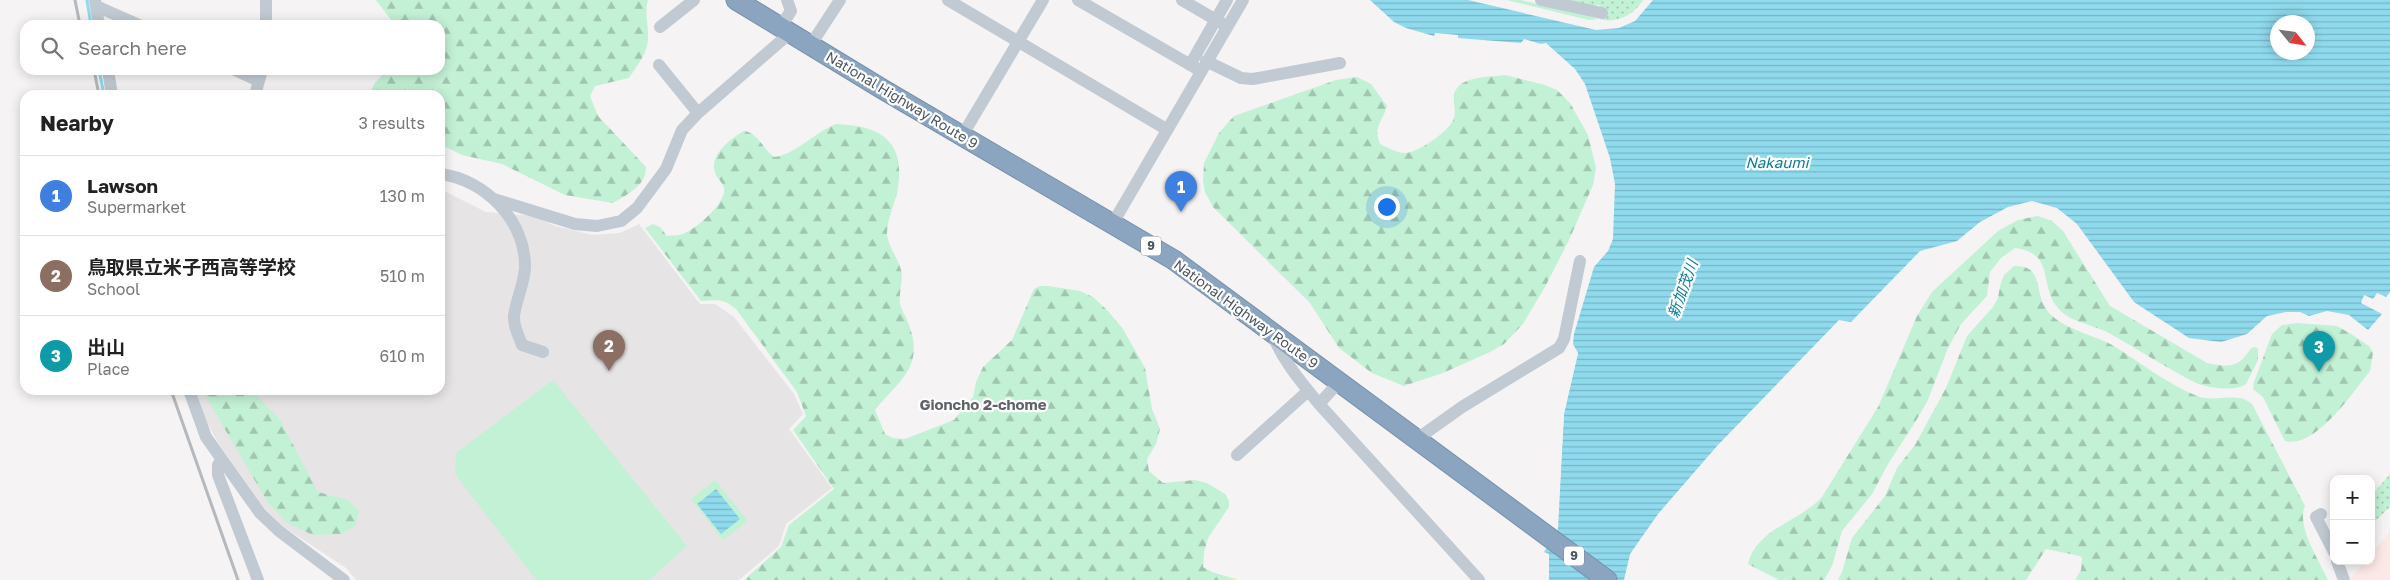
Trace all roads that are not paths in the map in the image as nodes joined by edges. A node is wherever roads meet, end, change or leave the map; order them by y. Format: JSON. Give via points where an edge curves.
{"nodes":[{"id":1,"x":266,"y":0,"type":"edge"},
{"id":2,"x":694,"y":0,"type":"edge"},
{"id":3,"x":736,"y":0,"type":"edge"},
{"id":4,"x":787,"y":0,"type":"edge"},
{"id":5,"x":840,"y":0,"type":"edge"},
{"id":6,"x":948,"y":0,"type":"edge"},
{"id":7,"x":1043,"y":0,"type":"edge"},
{"id":8,"x":1078,"y":0,"type":"edge"},
{"id":9,"x":1182,"y":0,"type":"edge"},
{"id":10,"x":1227,"y":0,"type":"edge"},
{"id":11,"x":1243,"y":0,"type":"edge"},
{"id":12,"x":1541,"y":0,"type":"edge"},
{"id":13,"x":95,"y":3,"type":"edge"},
{"id":14,"x":1602,"y":12,"type":"dead end"},
{"id":15,"x":98,"y":20,"type":"edge"},
{"id":16,"x":130,"y":20,"type":"edge"},
{"id":17,"x":266,"y":20,"type":"edge"},
{"id":18,"x":1221,"y":23,"type":"junction"},
{"id":19,"x":660,"y":27,"type":"dead end"},
{"id":20,"x":785,"y":30,"type":"junction"},
{"id":21,"x":1018,"y":41,"type":"junction"},
{"id":22,"x":810,"y":46,"type":"junction"},
{"id":23,"x":1340,"y":63,"type":"dead end"},
{"id":24,"x":659,"y":65,"type":"dead end"},
{"id":25,"x":1199,"y":65,"type":"junction"},
{"id":26,"x":109,"y":75,"type":"edge"},
{"id":27,"x":260,"y":76,"type":"edge"},
{"id":28,"x":111,"y":90,"type":"edge"},
{"id":29,"x":257,"y":90,"type":"edge"},
{"id":30,"x":698,"y":113,"type":"junction"},
{"id":31,"x":1166,"y":129,"type":"junction"},
{"id":32,"x":962,"y":136,"type":"junction"},
{"id":33,"x":445,"y":176,"type":"edge"},
{"id":34,"x":494,"y":199,"type":"junction"},
{"id":35,"x":1113,"y":223,"type":"junction"},
{"id":36,"x":1580,"y":261,"type":"dead end"},
{"id":37,"x":1272,"y":332,"type":"junction"},
{"id":38,"x":543,"y":352,"type":"dead end"},
{"id":39,"x":1339,"y":382,"type":"junction"},
{"id":40,"x":1308,"y":391,"type":"junction"},
{"id":41,"x":191,"y":395,"type":"edge"},
{"id":42,"x":1319,"y":404,"type":"junction"},
{"id":43,"x":1417,"y":440,"type":"junction"},
{"id":44,"x":1236,"y":456,"type":"dead end"},
{"id":45,"x":221,"y":460,"type":"junction"},
{"id":46,"x":2321,"y":514,"type":"dead end"},
{"id":47,"x":2330,"y":544,"type":"edge"},
{"id":48,"x":2338,"y":565,"type":"edge"},
{"id":49,"x":258,"y":580,"type":"edge"},
{"id":50,"x":344,"y":580,"type":"edge"},
{"id":51,"x":1479,"y":580,"type":"edge"},
{"id":52,"x":1607,"y":580,"type":"edge"},
{"id":53,"x":2344,"y":580,"type":"edge"}],
"edges":[{"from":1,"to":17,"type":"street"},
{"from":2,"to":19,"type":"street"},
{"from":3,"to":20,"type":"highway","name":"National Highway Route 9","number":"9"},
{"from":4,"to":20,"type":"street","via":[[791,11]]},
{"from":5,"to":22,"type":"street"},
{"from":6,"to":21,"type":"street"},
{"from":7,"to":21,"type":"street"},
{"from":8,"to":25,"type":"street"},
{"from":9,"to":18,"type":"street"},
{"from":10,"to":18,"type":"street"},
{"from":11,"to":18,"type":"street"},
{"from":12,"to":14,"type":"street"},
{"from":13,"to":15,"type":"street"},
{"from":13,"to":16,"type":"street"},
{"from":18,"to":25,"type":"street"},
{"from":20,"to":22,"type":"highway","name":"National Highway Route 9","number":"9"},
{"from":20,"to":30,"type":"street"},
{"from":21,"to":31,"type":"street"},
{"from":21,"to":32,"type":"street"},
{"from":22,"to":32,"type":"highway","name":"National Highway Route 9","number":"9"},
{"from":23,"to":25,"type":"street","via":[[1253,78],[1241,78]]},
{"from":24,"to":30,"type":"street"},
{"from":25,"to":31,"type":"street"},
{"from":26,"to":28,"type":"street"},
{"from":27,"to":29,"type":"street"},
{"from":30,"to":34,"type":"street","via":[[682,130],[666,169],[648,195],[621,221],[597,226],[575,224]]},
{"from":31,"to":35,"type":"street"},
{"from":32,"to":35,"type":"highway","name":"National Highway Route 9","number":"9"},
{"from":33,"to":34,"type":"street","via":[[470,183]]},
{"from":34,"to":38,"type":"street","via":[[519,232],[525,267],[514,317],[517,331],[522,345]]},
{"from":35,"to":37,"type":"highway","name":"National Highway Route 9","number":"9","via":[[1174,260]]},
{"from":36,"to":43,"type":"street","via":[[1564,339],[1559,348],[1462,407]]},
{"from":37,"to":39,"type":"highway","name":"National Highway Route 9","number":"9"},
{"from":37,"to":40,"type":"street","via":[[1279,351]]},
{"from":39,"to":42,"type":"street"},
{"from":39,"to":43,"type":"highway","name":"National Highway Route 9","number":"9"},
{"from":40,"to":42,"type":"street"},
{"from":40,"to":44,"type":"street"},
{"from":41,"to":45,"type":"street","via":[[206,438]]},
{"from":42,"to":51,"type":"street"},
{"from":43,"to":52,"type":"highway","name":"National Highway Route 9","number":"9"},
{"from":45,"to":49,"type":"street","via":[[218,475]]},
{"from":45,"to":50,"type":"street","via":[[260,513]]},
{"from":46,"to":47,"type":"street","via":[[2316,517]]},
{"from":48,"to":53,"type":"street"}]}
